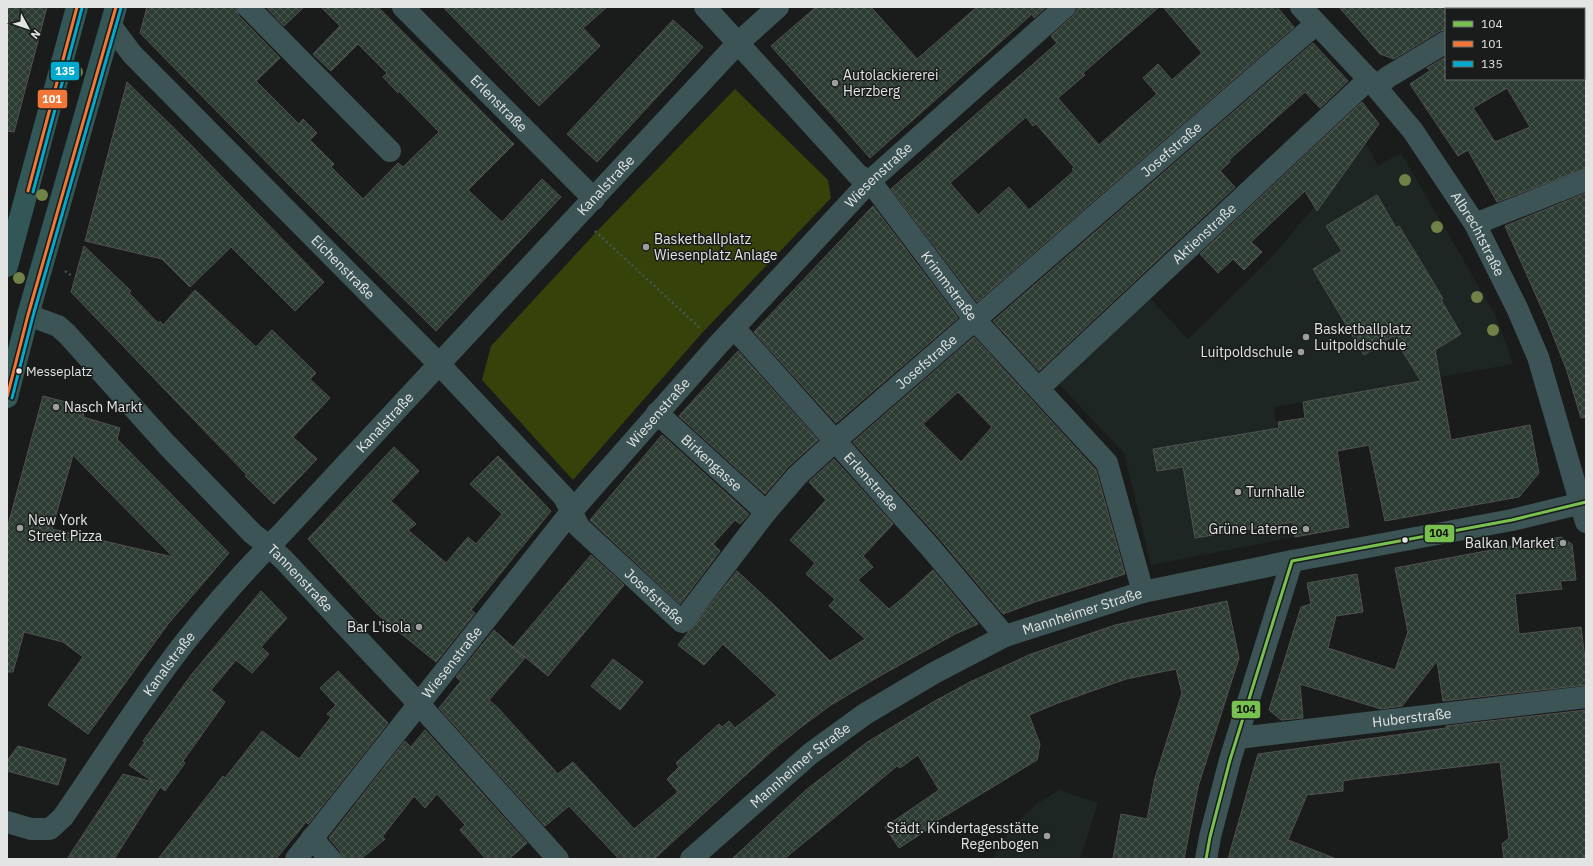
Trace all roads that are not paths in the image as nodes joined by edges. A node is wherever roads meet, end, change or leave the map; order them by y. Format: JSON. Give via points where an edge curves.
{"nodes":[{"id":1,"x":77,"y":7,"type":"edge"},
{"id":2,"x":248,"y":7,"type":"edge"},
{"id":3,"x":403,"y":7,"type":"edge"},
{"id":4,"x":705,"y":7,"type":"edge"},
{"id":5,"x":778,"y":7,"type":"edge"},
{"id":6,"x":1065,"y":7,"type":"edge"},
{"id":7,"x":1301,"y":7,"type":"edge"},
{"id":8,"x":113,"y":16,"type":"edge"},
{"id":9,"x":1316,"y":24,"type":"junction"},
{"id":10,"x":1445,"y":43,"type":"edge"},
{"id":11,"x":737,"y":44,"type":"junction"},
{"id":12,"x":1372,"y":83,"type":"junction"},
{"id":13,"x":390,"y":151,"type":"dead end"},
{"id":14,"x":1586,"y":180,"type":"edge"},
{"id":15,"x":870,"y":181,"type":"junction"},
{"id":16,"x":594,"y":199,"type":"junction"},
{"id":17,"x":1475,"y":224,"type":"junction"},
{"id":18,"x":8,"y":258,"type":"edge"},
{"id":19,"x":28,"y":315,"type":"junction"},
{"id":20,"x":975,"y":320,"type":"junction"},
{"id":21,"x":734,"y":328,"type":"junction"},
{"id":22,"x":439,"y":364,"type":"junction"},
{"id":23,"x":1039,"y":388,"type":"junction"},
{"id":24,"x":7,"y":396,"type":"edge"},
{"id":25,"x":657,"y":414,"type":"junction"},
{"id":26,"x":835,"y":441,"type":"junction"},
{"id":27,"x":1584,"y":509,"type":"edge"},
{"id":28,"x":571,"y":512,"type":"junction"},
{"id":29,"x":766,"y":512,"type":"junction"},
{"id":30,"x":270,"y":546,"type":"junction"},
{"id":31,"x":1292,"y":561,"type":"junction"},
{"id":32,"x":1143,"y":592,"type":"junction"},
{"id":33,"x":1006,"y":636,"type":"junction"},
{"id":34,"x":1586,"y":697,"type":"edge"},
{"id":35,"x":418,"y":703,"type":"junction"},
{"id":36,"x":1238,"y":738,"type":"junction"},
{"id":37,"x":7,"y":822,"type":"edge"},
{"id":38,"x":312,"y":838,"type":"junction"},
{"id":39,"x":296,"y":859,"type":"edge"},
{"id":40,"x":330,"y":859,"type":"edge"},
{"id":41,"x":558,"y":859,"type":"edge"},
{"id":42,"x":691,"y":859,"type":"edge"},
{"id":43,"x":1206,"y":859,"type":"edge"}],
"edges":[{"from":1,"to":18,"type":"main road"},
{"from":2,"to":13,"type":"street"},
{"from":3,"to":16,"type":"street","name":"Erlenstraße"},
{"from":4,"to":11,"type":"street","name":"Krimmstraße"},
{"from":5,"to":11,"type":"street","name":"Kanalstraße"},
{"from":6,"to":15,"type":"street","name":"Wiesenstraße"},
{"from":7,"to":9,"type":"street","name":"Albrechtstraße"},
{"from":8,"to":19,"type":"main road"},
{"from":8,"to":22,"type":"street","name":"Eichenstraße","via":[[132,54]]},
{"from":9,"to":12,"type":"street","name":"Albrechtstraße"},
{"from":9,"to":20,"type":"street","name":"Josefstraße"},
{"from":10,"to":12,"type":"street","name":"Aktienstraße","via":[[1388,77]]},
{"from":11,"to":15,"type":"street","name":"Krimmstraße","via":[[858,175]]},
{"from":11,"to":16,"type":"street","name":"Kanalstraße"},
{"from":12,"to":17,"type":"street","name":"Albrechtstraße","via":[[1412,131]]},
{"from":12,"to":23,"type":"street","name":"Aktienstraße"},
{"from":14,"to":17,"type":"street"},
{"from":15,"to":20,"type":"street","name":"Krimmstraße"},
{"from":15,"to":21,"type":"street","name":"Wiesenstraße"},
{"from":16,"to":22,"type":"street","name":"Kanalstraße"},
{"from":17,"to":27,"type":"street","name":"Albrechtstraße","via":[[1538,357],[1569,467]]},
{"from":19,"to":24,"type":"main road"},
{"from":19,"to":30,"type":"street","name":"Tannenstraße","via":[[58,326],[67,334],[167,445],[253,534]]},
{"from":20,"to":23,"type":"street","name":"Krimmstraße"},
{"from":20,"to":26,"type":"street","name":"Josefstraße"},
{"from":21,"to":25,"type":"street","name":"Wiesenstraße"},
{"from":21,"to":26,"type":"street","name":"Erlenstraße"},
{"from":22,"to":28,"type":"street","name":"Eichenstraße","via":[[564,497]]},
{"from":22,"to":30,"type":"street","name":"Kanalstraße"},
{"from":23,"to":32,"type":"street","name":"Krimmstraße","via":[[1107,463]]},
{"from":25,"to":28,"type":"street","name":"Wiesenstraße"},
{"from":25,"to":29,"type":"street","name":"Birkengasse"},
{"from":26,"to":29,"type":"street","name":"Josefstraße","via":[[796,476]]},
{"from":26,"to":33,"type":"street","name":"Erlenstraße"},
{"from":27,"to":31,"type":"street","name":"Mannheimer Straße"},
{"from":28,"to":29,"type":"street","name":"Josefstraße","via":[[579,527],[682,622]]},
{"from":28,"to":35,"type":"street","name":"Wiesenstraße"},
{"from":30,"to":35,"type":"street","name":"Tannenstraße"},
{"from":30,"to":37,"type":"street","name":"Kanalstraße","via":[[253,562],[185,642],[63,817],[50,829],[31,829]]},
{"from":31,"to":32,"type":"street","name":"Mannheimer Straße"},
{"from":31,"to":36,"type":"street"},
{"from":32,"to":33,"type":"street","name":"Mannheimer Straße"},
{"from":33,"to":42,"type":"street","name":"Mannheimer Straße","via":[[934,673],[865,714],[810,754]]},
{"from":34,"to":36,"type":"street","name":"Huberstraße"},
{"from":35,"to":38,"type":"street","name":"Wiesenstraße"},
{"from":35,"to":41,"type":"street","name":"Tannenstraße"},
{"from":36,"to":43,"type":"street","via":[[1230,760]]},
{"from":38,"to":39,"type":"street","name":"Wiesenstraße"},
{"from":38,"to":40,"type":"street"}]}
